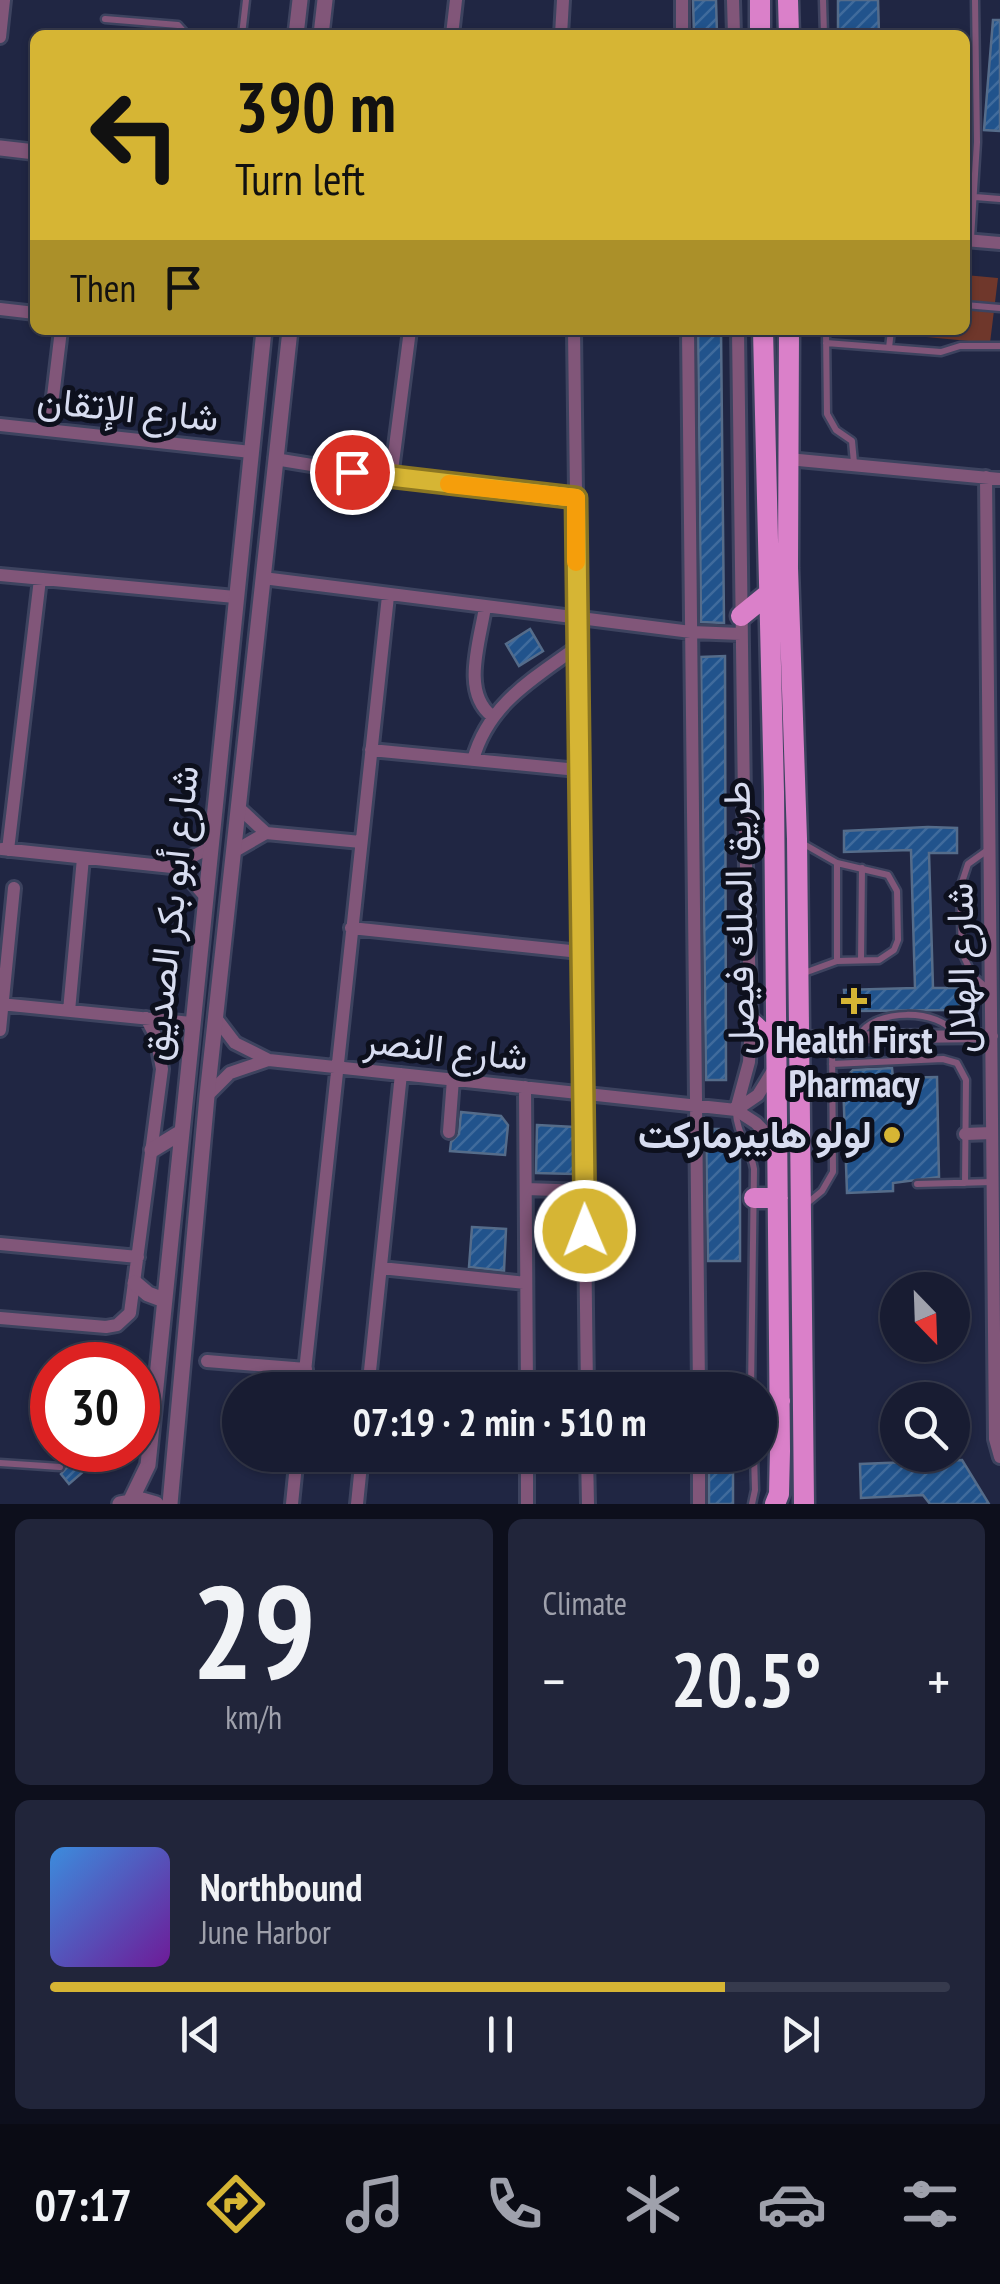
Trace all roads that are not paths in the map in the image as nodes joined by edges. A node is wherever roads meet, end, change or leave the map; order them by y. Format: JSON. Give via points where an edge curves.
{"nodes":[{"id":1,"x":4,"y":0,"type":"edge"},
{"id":2,"x":246,"y":0,"type":"edge"},
{"id":3,"x":300,"y":0,"type":"edge"},
{"id":4,"x":322,"y":0,"type":"edge"},
{"id":5,"x":456,"y":0,"type":"edge"},
{"id":6,"x":562,"y":0,"type":"edge"},
{"id":7,"x":682,"y":0,"type":"edge"},
{"id":8,"x":734,"y":0,"type":"edge"},
{"id":9,"x":760,"y":0,"type":"edge"},
{"id":10,"x":788,"y":0,"type":"edge"},
{"id":11,"x":823,"y":0,"type":"edge"},
{"id":12,"x":975,"y":0,"type":"edge"},
{"id":13,"x":105,"y":19,"type":"dead end"},
{"id":14,"x":182,"y":30,"type":"edge"},
{"id":15,"x":243,"y":30,"type":"edge"},
{"id":16,"x":297,"y":30,"type":"edge"},
{"id":17,"x":319,"y":30,"type":"edge"},
{"id":18,"x":453,"y":30,"type":"edge"},
{"id":19,"x":561,"y":30,"type":"edge"},
{"id":20,"x":682,"y":30,"type":"edge"},
{"id":21,"x":734,"y":30,"type":"edge"},
{"id":22,"x":760,"y":30,"type":"edge"},
{"id":23,"x":789,"y":30,"type":"edge"},
{"id":24,"x":824,"y":30,"type":"edge"},
{"id":25,"x":0,"y":37,"type":"edge"},
{"id":26,"x":0,"y":148,"type":"edge"},
{"id":27,"x":30,"y":151,"type":"edge"},
{"id":28,"x":975,"y":197,"type":"junction"},
{"id":29,"x":1000,"y":199,"type":"edge"},
{"id":30,"x":970,"y":228,"type":"edge"},
{"id":31,"x":970,"y":240,"type":"edge"},
{"id":32,"x":1000,"y":243,"type":"edge"},
{"id":33,"x":970,"y":305,"type":"edge"},
{"id":34,"x":1000,"y":308,"type":"edge"},
{"id":35,"x":0,"y":309,"type":"edge"},
{"id":36,"x":30,"y":312,"type":"edge"},
{"id":37,"x":60,"y":335,"type":"edge"},
{"id":38,"x":263,"y":335,"type":"edge"},
{"id":39,"x":273,"y":335,"type":"edge"},
{"id":40,"x":289,"y":335,"type":"edge"},
{"id":41,"x":409,"y":335,"type":"edge"},
{"id":42,"x":574,"y":335,"type":"edge"},
{"id":43,"x":688,"y":335,"type":"edge"},
{"id":44,"x":738,"y":335,"type":"edge"},
{"id":45,"x":763,"y":335,"type":"edge"},
{"id":46,"x":771,"y":335,"type":"edge"},
{"id":47,"x":789,"y":335,"type":"edge"},
{"id":48,"x":826,"y":335,"type":"edge"},
{"id":49,"x":891,"y":335,"type":"edge"},
{"id":50,"x":826,"y":344,"type":"junction"},
{"id":51,"x":1000,"y":346,"type":"edge"},
{"id":52,"x":890,"y":348,"type":"junction"},
{"id":53,"x":286,"y":361,"type":"junction"},
{"id":54,"x":0,"y":425,"type":"edge"},
{"id":55,"x":49,"y":430,"type":"junction"},
{"id":56,"x":250,"y":452,"type":"junction"},
{"id":57,"x":275,"y":459,"type":"junction"},
{"id":58,"x":788,"y":459,"type":"junction"},
{"id":59,"x":854,"y":464,"type":"junction"},
{"id":60,"x":391,"y":478,"type":"junction"},
{"id":61,"x":993,"y":478,"type":"edge"},
{"id":62,"x":576,"y":498,"type":"junction"},
{"id":63,"x":0,"y":575,"type":"edge"},
{"id":64,"x":263,"y":578,"type":"junction"},
{"id":65,"x":40,"y":579,"type":"junction"},
{"id":66,"x":768,"y":594,"type":"junction"},
{"id":67,"x":388,"y":596,"type":"junction"},
{"id":68,"x":235,"y":597,"type":"junction"},
{"id":69,"x":484,"y":607,"type":"junction"},
{"id":70,"x":577,"y":617,"type":"junction"},
{"id":71,"x":741,"y":625,"type":"junction"},
{"id":72,"x":691,"y":632,"type":"junction"},
{"id":73,"x":994,"y":636,"type":"edge"},
{"id":74,"x":577,"y":647,"type":"junction"},
{"id":75,"x":492,"y":716,"type":"junction"},
{"id":76,"x":371,"y":750,"type":"junction"},
{"id":77,"x":473,"y":760,"type":"junction"},
{"id":78,"x":994,"y":760,"type":"edge"},
{"id":79,"x":578,"y":770,"type":"junction"},
{"id":80,"x":238,"y":808,"type":"junction"},
{"id":81,"x":266,"y":832,"type":"junction"},
{"id":82,"x":797,"y":838,"type":"junction"},
{"id":83,"x":361,"y":842,"type":"junction"},
{"id":84,"x":209,"y":848,"type":"junction"},
{"id":85,"x":990,"y":848,"type":"junction"},
{"id":86,"x":4,"y":849,"type":"edge"},
{"id":87,"x":233,"y":852,"type":"junction"},
{"id":88,"x":83,"y":858,"type":"junction"},
{"id":89,"x":837,"y":863,"type":"junction"},
{"id":90,"x":172,"y":867,"type":"junction"},
{"id":91,"x":862,"y":868,"type":"junction"},
{"id":92,"x":14,"y":888,"type":"dead end"},
{"id":93,"x":204,"y":895,"type":"junction"},
{"id":94,"x":995,"y":914,"type":"edge"},
{"id":95,"x":5,"y":927,"type":"edge"},
{"id":96,"x":351,"y":928,"type":"junction"},
{"id":97,"x":580,"y":952,"type":"junction"},
{"id":98,"x":861,"y":960,"type":"junction"},
{"id":99,"x":837,"y":961,"type":"junction"},
{"id":100,"x":799,"y":976,"type":"junction"},
{"id":101,"x":991,"y":992,"type":"junction"},
{"id":102,"x":1,"y":1004,"type":"edge"},
{"id":103,"x":69,"y":1011,"type":"junction"},
{"id":104,"x":146,"y":1018,"type":"junction"},
{"id":105,"x":216,"y":1018,"type":"junction"},
{"id":106,"x":751,"y":1022,"type":"junction"},
{"id":107,"x":190,"y":1023,"type":"junction"},
{"id":108,"x":0,"y":1030,"type":"edge"},
{"id":109,"x":956,"y":1036,"type":"junction"},
{"id":110,"x":992,"y":1036,"type":"junction"},
{"id":111,"x":859,"y":1037,"type":"junction"},
{"id":112,"x":800,"y":1038,"type":"junction"},
{"id":113,"x":832,"y":1038,"type":"junction"},
{"id":114,"x":776,"y":1054,"type":"junction"},
{"id":115,"x":996,"y":1056,"type":"edge"},
{"id":116,"x":269,"y":1060,"type":"junction"},
{"id":117,"x":832,"y":1064,"type":"junction"},
{"id":118,"x":336,"y":1067,"type":"junction"},
{"id":119,"x":401,"y":1074,"type":"junction"},
{"id":120,"x":453,"y":1080,"type":"junction"},
{"id":121,"x":526,"y":1088,"type":"junction"},
{"id":122,"x":582,"y":1094,"type":"junction"},
{"id":123,"x":207,"y":1096,"type":"junction"},
{"id":124,"x":697,"y":1106,"type":"junction"},
{"id":125,"x":736,"y":1110,"type":"junction"},
{"id":126,"x":449,"y":1132,"type":"dead end"},
{"id":127,"x":180,"y":1133,"type":"junction"},
{"id":128,"x":992,"y":1133,"type":"junction"},
{"id":129,"x":965,"y":1134,"type":"junction"},
{"id":130,"x":777,"y":1146,"type":"junction"},
{"id":131,"x":152,"y":1150,"type":"junction"},
{"id":132,"x":993,"y":1182,"type":"junction"},
{"id":133,"x":965,"y":1183,"type":"junction"},
{"id":134,"x":917,"y":1184,"type":"dead end"},
{"id":135,"x":526,"y":1189,"type":"junction"},
{"id":136,"x":585,"y":1191,"type":"junction"},
{"id":137,"x":754,"y":1198,"type":"junction"},
{"id":138,"x":778,"y":1198,"type":"junction"},
{"id":139,"x":801,"y":1208,"type":"junction"},
{"id":140,"x":997,"y":1222,"type":"edge"},
{"id":141,"x":0,"y":1244,"type":"edge"},
{"id":142,"x":138,"y":1257,"type":"junction"},
{"id":143,"x":381,"y":1268,"type":"junction"},
{"id":144,"x":135,"y":1283,"type":"junction"},
{"id":145,"x":526,"y":1283,"type":"junction"},
{"id":146,"x":164,"y":1300,"type":"junction"},
{"id":147,"x":0,"y":1318,"type":"edge"},
{"id":148,"x":997,"y":1323,"type":"edge"},
{"id":149,"x":156,"y":1342,"type":"edge"},
{"id":150,"x":207,"y":1361,"type":"dead end"},
{"id":151,"x":306,"y":1370,"type":"joint"},
{"id":152,"x":370,"y":1372,"type":"edge"},
{"id":153,"x":527,"y":1372,"type":"edge"},
{"id":154,"x":587,"y":1372,"type":"edge"},
{"id":155,"x":698,"y":1372,"type":"edge"},
{"id":156,"x":751,"y":1372,"type":"edge"},
{"id":157,"x":771,"y":1372,"type":"edge"},
{"id":158,"x":777,"y":1437,"type":"edge"},
{"id":159,"x":777,"y":1450,"type":"edge"},
{"id":160,"x":780,"y":1451,"type":"junction"},
{"id":161,"x":1000,"y":1457,"type":"edge"},
{"id":162,"x":0,"y":1462,"type":"edge"},
{"id":163,"x":30,"y":1464,"type":"edge"},
{"id":164,"x":144,"y":1472,"type":"edge"},
{"id":165,"x":295,"y":1472,"type":"edge"},
{"id":166,"x":360,"y":1472,"type":"edge"},
{"id":167,"x":527,"y":1472,"type":"edge"},
{"id":168,"x":587,"y":1472,"type":"edge"},
{"id":169,"x":699,"y":1472,"type":"edge"},
{"id":170,"x":754,"y":1472,"type":"edge"},
{"id":171,"x":125,"y":1502,"type":"edge"},
{"id":172,"x":156,"y":1504,"type":"edge"},
{"id":173,"x":170,"y":1504,"type":"edge"},
{"id":174,"x":292,"y":1504,"type":"edge"},
{"id":175,"x":356,"y":1504,"type":"edge"},
{"id":176,"x":528,"y":1504,"type":"edge"},
{"id":177,"x":588,"y":1504,"type":"edge"},
{"id":178,"x":699,"y":1504,"type":"edge"},
{"id":179,"x":752,"y":1504,"type":"edge"},
{"id":180,"x":775,"y":1504,"type":"edge"},
{"id":181,"x":804,"y":1504,"type":"edge"}],
"edges":[{"from":1,"to":25,"type":"street"},
{"from":2,"to":15,"type":"lane"},
{"from":3,"to":16,"type":"street"},
{"from":4,"to":17,"type":"street"},
{"from":5,"to":18,"type":"street"},
{"from":6,"to":19,"type":"street"},
{"from":7,"to":20,"type":"street"},
{"from":8,"to":21,"type":"street"},
{"from":9,"to":22,"type":"main road"},
{"from":10,"to":23,"type":"main road"},
{"from":11,"to":24,"type":"lane"},
{"from":12,"to":28,"type":"lane"},
{"from":13,"to":14,"type":"lane"},
{"from":26,"to":27,"type":"street"},
{"from":28,"to":29,"type":"lane"},
{"from":28,"to":30,"type":"lane"},
{"from":31,"to":32,"type":"street"},
{"from":33,"to":34,"type":"lane"},
{"from":35,"to":36,"type":"street"},
{"from":37,"to":55,"type":"street"},
{"from":38,"to":56,"type":"street","name":"شارع أبو بكر الصديق"},
{"from":39,"to":53,"type":"street","via":[[272,372],[280,373]]},
{"from":40,"to":53,"type":"street","name":"شارع أبو بكر الصديق"},
{"from":41,"to":60,"type":"street"},
{"from":42,"to":62,"type":"street"},
{"from":43,"to":72,"type":"street"},
{"from":44,"to":71,"type":"street"},
{"from":45,"to":66,"type":"main road","name":"طريق الملك فيصل"},
{"from":46,"to":58,"type":"main road","via":[[774,450]]},
{"from":47,"to":58,"type":"main road","name":"طريق الملك فيصل"},
{"from":48,"to":50,"type":"lane"},
{"from":49,"to":52,"type":"lane"},
{"from":50,"to":52,"type":"lane"},
{"from":50,"to":59,"type":"lane","via":[[827,414],[852,441]]},
{"from":51,"to":52,"type":"lane"},
{"from":53,"to":57,"type":"street","name":"شارع أبو بكر الصديق"},
{"from":54,"to":55,"type":"street","name":"شارع الإتقان"},
{"from":55,"to":56,"type":"street","name":"شارع الإتقان"},
{"from":56,"to":68,"type":"street","name":"شارع أبو بكر الصديق"},
{"from":57,"to":60,"type":"street"},
{"from":57,"to":64,"type":"street","name":"شارع أبو بكر الصديق"},
{"from":58,"to":59,"type":"street"},
{"from":58,"to":82,"type":"main road","name":"طريق الملك فيصل"},
{"from":59,"to":61,"type":"street"},
{"from":60,"to":62,"type":"street"},
{"from":61,"to":73,"type":"street","name":"شارع الهلال"},
{"from":62,"to":70,"type":"street"},
{"from":63,"to":65,"type":"street"},
{"from":64,"to":67,"type":"street"},
{"from":64,"to":80,"type":"street","name":"شارع أبو بكر الصديق"},
{"from":65,"to":68,"type":"street"},
{"from":65,"to":86,"type":"street"},
{"from":66,"to":71,"type":"main road"},
{"from":66,"to":114,"type":"main road","name":"طريق الملك فيصل"},
{"from":67,"to":69,"type":"street"},
{"from":67,"to":76,"type":"street"},
{"from":68,"to":84,"type":"street","name":"شارع أبو بكر الصديق"},
{"from":69,"to":70,"type":"street"},
{"from":69,"to":75,"type":"street","via":[[474,684]]},
{"from":70,"to":72,"type":"street"},
{"from":70,"to":74,"type":"street"},
{"from":71,"to":72,"type":"street"},
{"from":71,"to":106,"type":"street"},
{"from":72,"to":124,"type":"street"},
{"from":73,"to":78,"type":"street","name":"شارع الهلال"},
{"from":74,"to":75,"type":"street"},
{"from":74,"to":79,"type":"street"},
{"from":75,"to":77,"type":"street"},
{"from":76,"to":77,"type":"street"},
{"from":76,"to":83,"type":"street"},
{"from":77,"to":79,"type":"street"},
{"from":78,"to":85,"type":"street","name":"شارع الهلال"},
{"from":79,"to":97,"type":"street"},
{"from":80,"to":81,"type":"street"},
{"from":80,"to":87,"type":"street","name":"شارع أبو بكر الصديق"},
{"from":81,"to":83,"type":"street"},
{"from":81,"to":87,"type":"street"},
{"from":82,"to":89,"type":"lane"},
{"from":82,"to":100,"type":"main road","name":"طريق الملك فيصل"},
{"from":83,"to":96,"type":"street"},
{"from":84,"to":90,"type":"street"},
{"from":84,"to":93,"type":"street","name":"شارع أبو بكر الصديق"},
{"from":85,"to":94,"type":"street","name":"شارع الهلال"},
{"from":85,"to":101,"type":"lane","via":[[962,875],[960,944],[968,970]]},
{"from":86,"to":88,"type":"street"},
{"from":87,"to":105,"type":"street","name":"شارع أبو بكر الصديق"},
{"from":88,"to":90,"type":"street"},
{"from":88,"to":103,"type":"street"},
{"from":89,"to":91,"type":"lane"},
{"from":89,"to":99,"type":"lane"},
{"from":90,"to":93,"type":"street"},
{"from":91,"to":98,"type":"lane"},
{"from":91,"to":98,"type":"lane","via":[[894,882],[898,940],[885,958]]},
{"from":92,"to":95,"type":"street"},
{"from":93,"to":107,"type":"street","name":"شارع أبو بكر الصديق"},
{"from":94,"to":101,"type":"street","name":"شارع الهلال"},
{"from":95,"to":102,"type":"street"},
{"from":96,"to":97,"type":"street"},
{"from":96,"to":118,"type":"street"},
{"from":97,"to":122,"type":"street"},
{"from":98,"to":99,"type":"lane"},
{"from":99,"to":100,"type":"lane"},
{"from":100,"to":112,"type":"main road","name":"طريق الملك فيصل"},
{"from":101,"to":110,"type":"street","name":"شارع الهلال"},
{"from":102,"to":103,"type":"street"},
{"from":102,"to":108,"type":"street"},
{"from":103,"to":104,"type":"street"},
{"from":104,"to":107,"type":"street"},
{"from":104,"to":131,"type":"street","via":[[161,1058]]},
{"from":105,"to":116,"type":"street","name":"شارع النصر","via":[[235,1042]]},
{"from":105,"to":123,"type":"street","name":"شارع أبو بكر الصديق"},
{"from":106,"to":114,"type":"main road"},
{"from":106,"to":125,"type":"street","via":[[750,1062]]},
{"from":107,"to":127,"type":"street","name":"شارع أبو بكر الصديق"},
{"from":109,"to":110,"type":"street"},
{"from":109,"to":111,"type":"street"},
{"from":109,"to":111,"type":"lane","via":[[937,1018],[887,1017],[867,1024]]},
{"from":110,"to":115,"type":"street","name":"شارع الهلال"},
{"from":111,"to":113,"type":"street"},
{"from":112,"to":113,"type":"street"},
{"from":112,"to":139,"type":"main road","name":"طريق الملك فيصل"},
{"from":113,"to":117,"type":"lane"},
{"from":114,"to":125,"type":"street","via":[[758,1095]]},
{"from":114,"to":130,"type":"main road","name":"طريق الملك فيصل"},
{"from":115,"to":128,"type":"street","name":"شارع الهلال"},
{"from":116,"to":118,"type":"street","name":"شارع النصر"},
{"from":116,"to":123,"type":"street","name":"شارع النصر","via":[[230,1073]]},
{"from":117,"to":129,"type":"lane","via":[[953,1060],[965,1075]]},
{"from":117,"to":139,"type":"lane","via":[[833,1172]]},
{"from":118,"to":119,"type":"street","name":"شارع النصر"},
{"from":118,"to":151,"type":"street"},
{"from":119,"to":120,"type":"street","name":"شارع النصر"},
{"from":119,"to":143,"type":"street"},
{"from":120,"to":121,"type":"street","name":"شارع النصر"},
{"from":120,"to":126,"type":"street"},
{"from":121,"to":122,"type":"street","name":"شارع النصر"},
{"from":121,"to":135,"type":"street"},
{"from":122,"to":124,"type":"street","name":"شارع النصر"},
{"from":122,"to":136,"type":"street"},
{"from":123,"to":173,"type":"street","name":"شارع أبو بكر الصديق"},
{"from":124,"to":125,"type":"street","name":"شارع النصر"},
{"from":124,"to":155,"type":"street"},
{"from":125,"to":130,"type":"street"},
{"from":125,"to":137,"type":"lane","via":[[753,1160]]},
{"from":127,"to":131,"type":"street"},
{"from":127,"to":146,"type":"street","name":"شارع أبو بكر الصديق"},
{"from":128,"to":129,"type":"street"},
{"from":128,"to":132,"type":"street","name":"شارع الهلال"},
{"from":129,"to":133,"type":"lane"},
{"from":130,"to":138,"type":"main road","name":"طريق الملك فيصل"},
{"from":131,"to":142,"type":"street"},
{"from":132,"to":133,"type":"lane"},
{"from":132,"to":140,"type":"street","name":"شارع الهلال"},
{"from":133,"to":134,"type":"lane"},
{"from":135,"to":136,"type":"street"},
{"from":135,"to":145,"type":"street"},
{"from":136,"to":154,"type":"street"},
{"from":137,"to":138,"type":"main road"},
{"from":137,"to":156,"type":"lane"},
{"from":138,"to":157,"type":"main road","name":"طريق الملك فيصل"},
{"from":139,"to":181,"type":"main road","name":"طريق الملك فيصل"},
{"from":140,"to":148,"type":"street","name":"شارع الهلال"},
{"from":141,"to":142,"type":"street"},
{"from":142,"to":144,"type":"street"},
{"from":143,"to":145,"type":"street"},
{"from":143,"to":152,"type":"street"},
{"from":144,"to":146,"type":"street"},
{"from":144,"to":147,"type":"street","via":[[130,1313],[112,1327]]},
{"from":145,"to":153,"type":"street"},
{"from":146,"to":149,"type":"street","name":"شارع أبو بكر الصديق"},
{"from":148,"to":161,"type":"street","name":"شارع الهلال"},
{"from":150,"to":151,"type":"street"},
{"from":158,"to":160,"type":"main road","name":"طريق الملك فيصل"},
{"from":159,"to":160,"type":"main road"},
{"from":160,"to":180,"type":"main road","name":"طريق الملك فيصل"},
{"from":162,"to":163,"type":"lane"},
{"from":164,"to":171,"type":"street","name":"شارع أبو بكر الصديق"},
{"from":165,"to":174,"type":"street"},
{"from":166,"to":175,"type":"street"},
{"from":167,"to":176,"type":"street"},
{"from":168,"to":177,"type":"street"},
{"from":169,"to":178,"type":"street"},
{"from":170,"to":179,"type":"lane"},
{"from":171,"to":172,"type":"street"}]}
